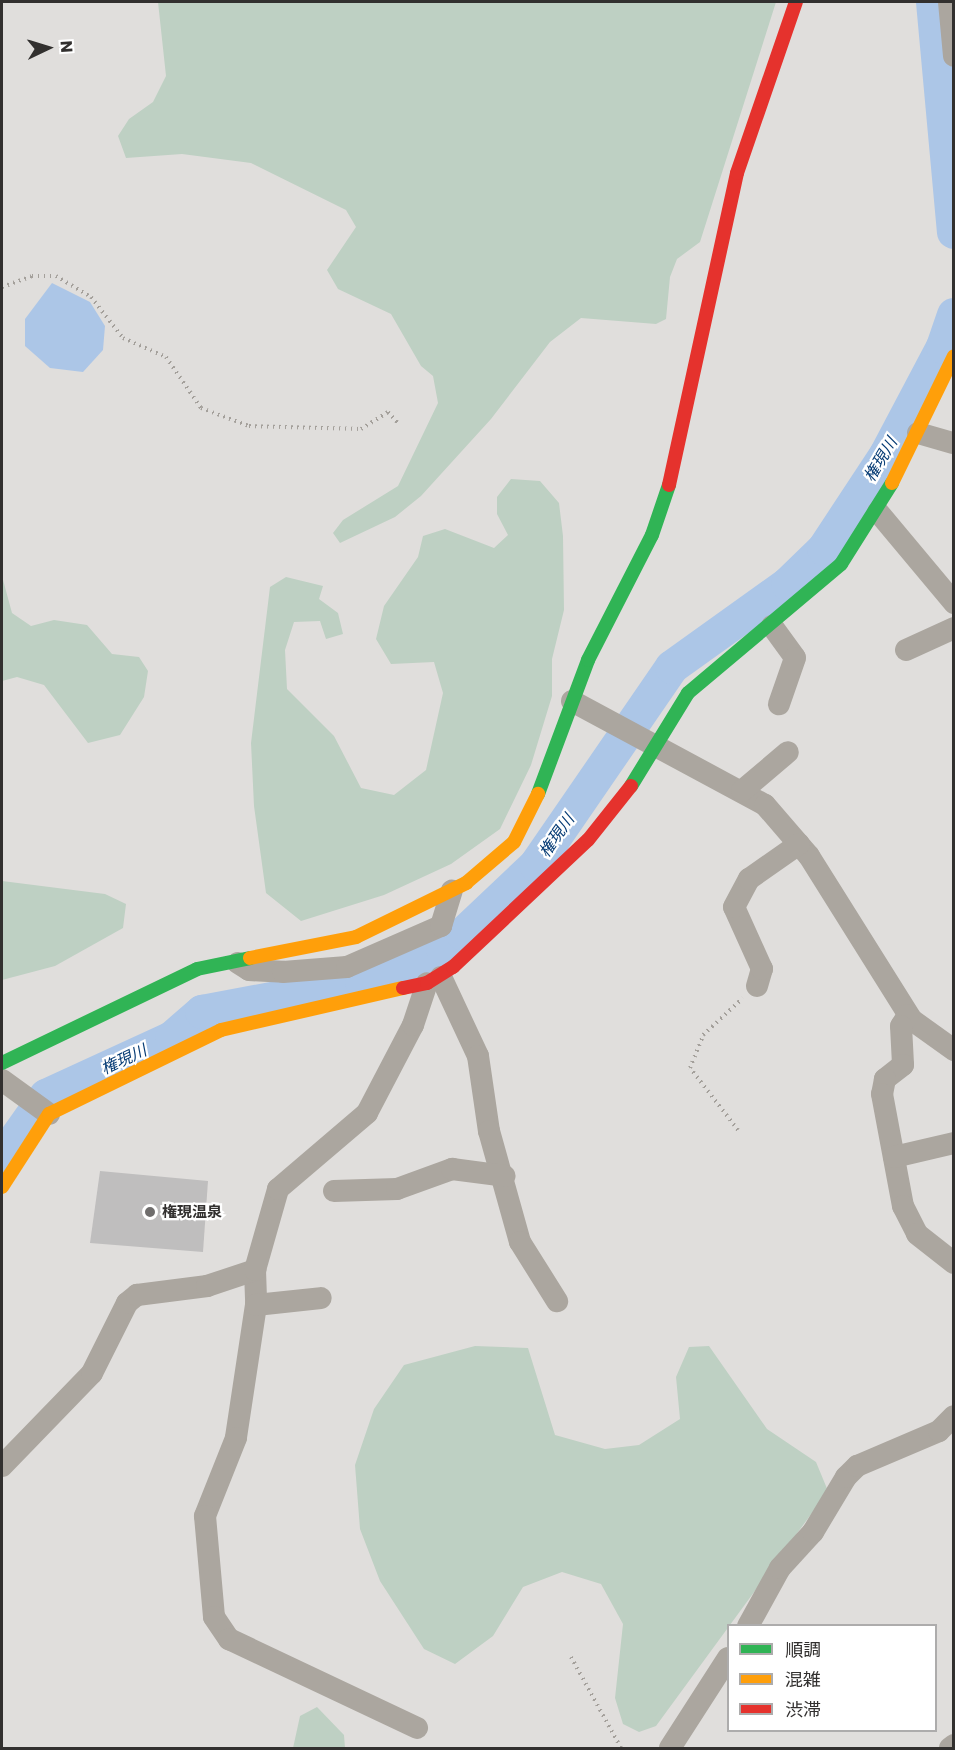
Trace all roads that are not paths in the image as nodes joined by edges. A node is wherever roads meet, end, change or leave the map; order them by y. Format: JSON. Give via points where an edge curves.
{"nodes":[{"id":1,"x":796,"y":2,"type":"edge"},
{"id":2,"x":951,"y":3,"type":"edge"},
{"id":3,"x":954,"y":56,"type":"edge"},
{"id":4,"x":954,"y":356,"type":"edge"},
{"id":5,"x":918,"y":433,"type":"junction"},
{"id":6,"x":954,"y":443,"type":"edge"},
{"id":7,"x":878,"y":512,"type":"junction"},
{"id":8,"x":954,"y":603,"type":"edge"},
{"id":9,"x":772,"y":626,"type":"junction"},
{"id":10,"x":954,"y":628,"type":"edge"},
{"id":11,"x":906,"y":650,"type":"dead end"},
{"id":12,"x":788,"y":700,"type":"dead end"},
{"id":13,"x":572,"y":701,"type":"junction"},
{"id":14,"x":651,"y":741,"type":"junction"},
{"id":15,"x":788,"y":752,"type":"dead end"},
{"id":16,"x":742,"y":791,"type":"junction"},
{"id":17,"x":799,"y":844,"type":"junction"},
{"id":18,"x":452,"y":891,"type":"junction"},
{"id":19,"x":235,"y":960,"type":"junction"},
{"id":20,"x":434,"y":980,"type":"junction"},
{"id":21,"x":340,"y":985,"type":"junction"},
{"id":22,"x":757,"y":986,"type":"road end"},
{"id":23,"x":908,"y":1015,"type":"junction"},
{"id":24,"x":951,"y":1041,"type":"edge"},
{"id":25,"x":2,"y":1063,"type":"edge"},
{"id":26,"x":2,"y":1080,"type":"edge"},
{"id":27,"x":41,"y":1108,"type":"junction"},
{"id":28,"x":954,"y":1143,"type":"edge"},
{"id":29,"x":894,"y":1157,"type":"junction"},
{"id":30,"x":505,"y":1176,"type":"junction"},
{"id":31,"x":2,"y":1187,"type":"edge"},
{"id":32,"x":334,"y":1191,"type":"dead end"},
{"id":33,"x":954,"y":1263,"type":"edge"},
{"id":34,"x":255,"y":1270,"type":"junction"},
{"id":35,"x":321,"y":1298,"type":"dead end"},
{"id":36,"x":557,"y":1300,"type":"dead end"},
{"id":37,"x":256,"y":1305,"type":"junction"},
{"id":38,"x":954,"y":1416,"type":"edge"},
{"id":39,"x":2,"y":1466,"type":"edge"},
{"id":40,"x":749,"y":1624,"type":"edge"},
{"id":41,"x":727,"y":1661,"type":"edge"},
{"id":42,"x":417,"y":1728,"type":"dead end"},
{"id":43,"x":954,"y":1745,"type":"edge"},
{"id":44,"x":670,"y":1749,"type":"edge"},
{"id":45,"x":950,"y":1749,"type":"edge"}],
"edges":[{"from":1,"to":13,"type":"street","via":[[737,173],[668,485],[652,535],[607,618]]},
{"from":2,"to":3,"type":"street"},
{"from":4,"to":5,"type":"street"},
{"from":5,"to":6,"type":"street"},
{"from":5,"to":7,"type":"street"},
{"from":7,"to":8,"type":"street"},
{"from":7,"to":9,"type":"street","via":[[841,564]]},
{"from":9,"to":12,"type":"street","via":[[795,658]]},
{"from":9,"to":14,"type":"street","via":[[688,693]]},
{"from":10,"to":11,"type":"street"},
{"from":13,"to":14,"type":"street"},
{"from":13,"to":18,"type":"street","via":[[532,811],[514,842],[492,865]]},
{"from":14,"to":16,"type":"street"},
{"from":14,"to":20,"type":"street","via":[[588,840]]},
{"from":15,"to":16,"type":"street"},
{"from":16,"to":17,"type":"street","via":[[765,805]]},
{"from":17,"to":22,"type":"street","via":[[749,879],[734,907],[762,969]]},
{"from":17,"to":23,"type":"street"},
{"from":18,"to":19,"type":"street","via":[[356,938]]},
{"from":18,"to":21,"type":"street","via":[[441,926]]},
{"from":19,"to":21,"type":"street","via":[[249,969]]},
{"from":19,"to":25,"type":"street","via":[[141,992]]},
{"from":20,"to":21,"type":"street"},
{"from":20,"to":30,"type":"street","via":[[478,1056],[489,1131]]},
{"from":20,"to":34,"type":"street","via":[[367,1113],[278,1189]]},
{"from":21,"to":27,"type":"street","via":[[221,1030]]},
{"from":23,"to":24,"type":"street"},
{"from":23,"to":29,"type":"street","via":[[901,1026],[903,1065],[882,1085]]},
{"from":26,"to":27,"type":"street"},
{"from":27,"to":31,"type":"street"},
{"from":28,"to":29,"type":"street"},
{"from":29,"to":33,"type":"street","via":[[903,1206],[917,1234]]},
{"from":30,"to":32,"type":"street","via":[[452,1169],[397,1189]]},
{"from":30,"to":36,"type":"street","via":[[520,1242]]},
{"from":34,"to":37,"type":"street"},
{"from":34,"to":39,"type":"street","via":[[207,1286],[137,1295],[128,1303],[92,1373]]},
{"from":35,"to":37,"type":"street"},
{"from":37,"to":42,"type":"street","via":[[236,1438],[205,1516],[207,1585],[214,1617],[229,1639]]},
{"from":38,"to":40,"type":"street","via":[[939,1431],[857,1466],[846,1477],[813,1532],[780,1568]]},
{"from":41,"to":44,"type":"street"},
{"from":43,"to":45,"type":"street"}]}
